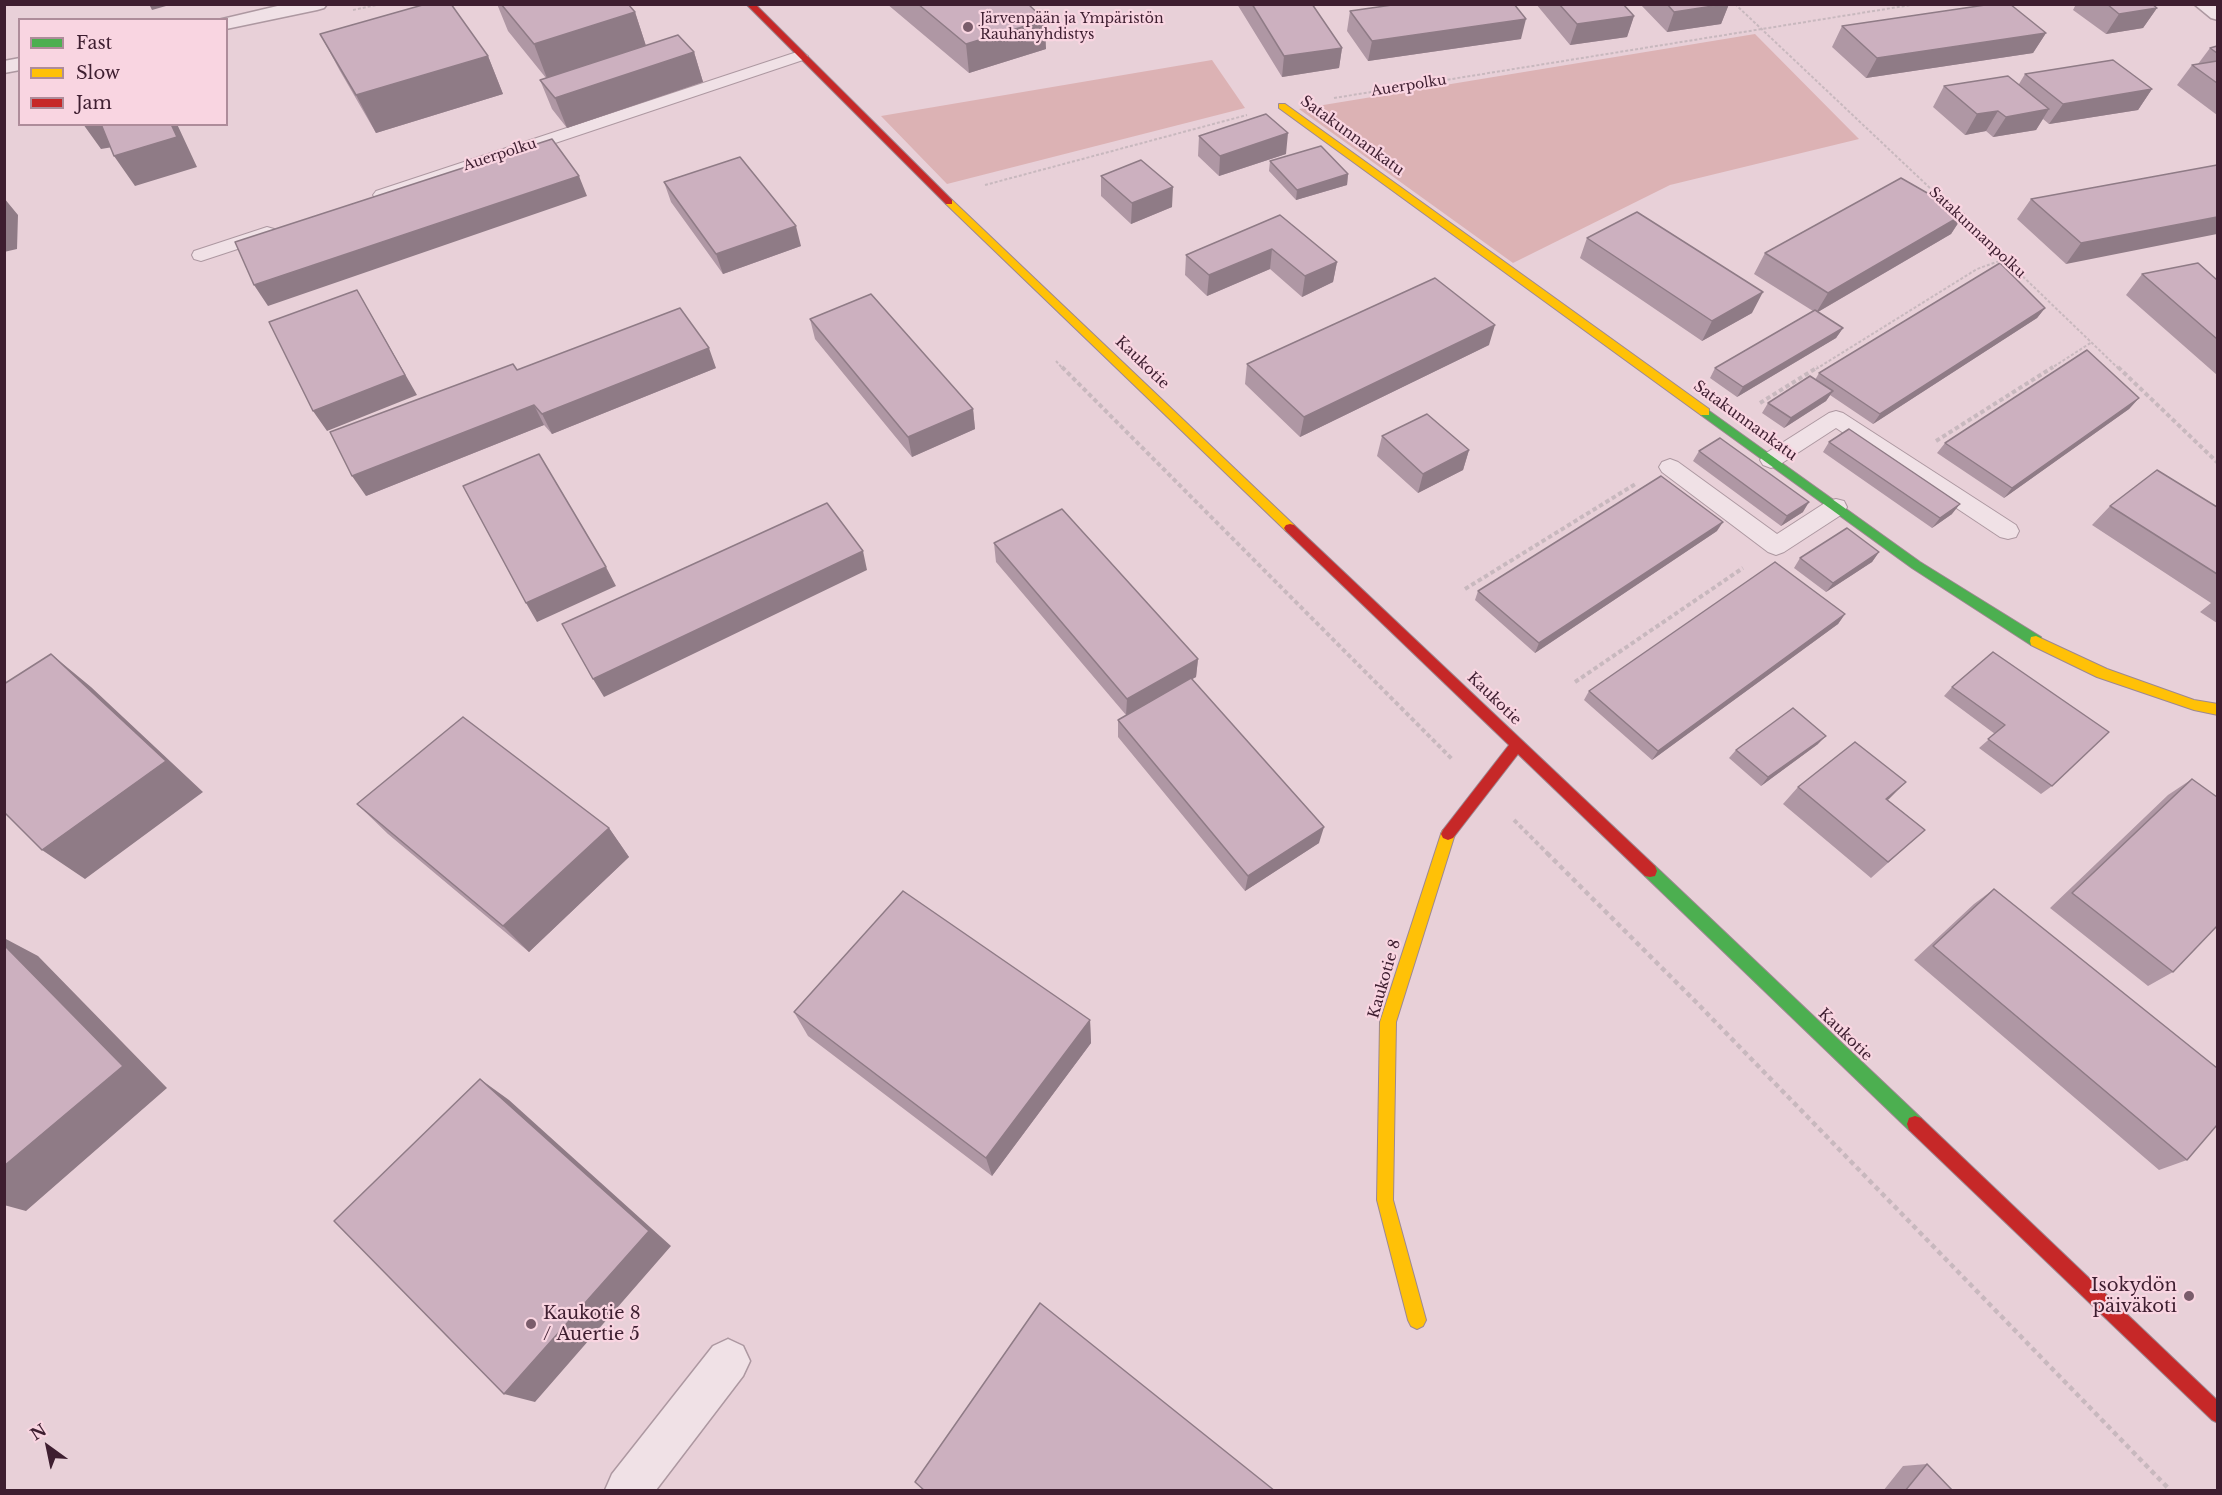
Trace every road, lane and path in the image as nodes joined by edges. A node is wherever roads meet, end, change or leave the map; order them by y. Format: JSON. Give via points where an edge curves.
{"nodes":[{"id":1,"x":317,"y":4,"type":"edge"},
{"id":2,"x":750,"y":4,"type":"edge"},
{"id":3,"x":1735,"y":4,"type":"edge"},
{"id":4,"x":1917,"y":4,"type":"edge"},
{"id":5,"x":2204,"y":4,"type":"edge"},
{"id":6,"x":2217,"y":14,"type":"edge"},
{"id":7,"x":228,"y":23,"type":"edge"},
{"id":8,"x":1761,"y":29,"type":"junction"},
{"id":9,"x":800,"y":56,"type":"junction"},
{"id":10,"x":1282,"y":106,"type":"junction"},
{"id":11,"x":943,"y":196,"type":"junction"},
{"id":12,"x":360,"y":202,"type":"edge"},
{"id":13,"x":280,"y":228,"type":"edge"},
{"id":14,"x":201,"y":255,"type":"dead end"},
{"id":15,"x":2005,"y":259,"type":"junction"},
{"id":16,"x":2092,"y":342,"type":"junction"},
{"id":17,"x":1050,"y":355,"type":"dead end"},
{"id":18,"x":1724,"y":425,"type":"junction"},
{"id":19,"x":1771,"y":460,"type":"junction"},
{"id":20,"x":1904,"y":462,"type":"junction"},
{"id":21,"x":2217,"y":463,"type":"edge"},
{"id":22,"x":1670,"y":467,"type":"joint"},
{"id":23,"x":1836,"y":507,"type":"junction"},
{"id":24,"x":2008,"y":531,"type":"dead end"},
{"id":25,"x":1776,"y":546,"type":"junction"},
{"id":26,"x":1465,"y":589,"type":"dead end"},
{"id":27,"x":1575,"y":682,"type":"dead end"},
{"id":28,"x":2217,"y":710,"type":"edge"},
{"id":29,"x":1518,"y":744,"type":"junction"},
{"id":30,"x":1483,"y":790,"type":"junction"},
{"id":31,"x":1417,"y":1320,"type":"dead end"},
{"id":32,"x":728,"y":1361,"type":"dead end"},
{"id":33,"x":2217,"y":1414,"type":"edge"},
{"id":34,"x":627,"y":1491,"type":"edge"},
{"id":35,"x":2170,"y":1491,"type":"edge"}],
"edges":[{"from":1,"to":7,"type":"street"},
{"from":2,"to":9,"type":"street","name":"Kaukotie"},
{"from":3,"to":8,"type":"path","name":"Satakunnanpolku"},
{"from":4,"to":8,"type":"path","name":"Auerpolku"},
{"from":5,"to":6,"type":"street"},
{"from":8,"to":10,"type":"path","name":"Auerpolku"},
{"from":8,"to":15,"type":"path","name":"Satakunnanpolku"},
{"from":9,"to":11,"type":"street","name":"Kaukotie"},
{"from":9,"to":12,"type":"lane","name":"Auerpolku"},
{"from":10,"to":11,"type":"path","name":"Auerpolku"},
{"from":10,"to":18,"type":"street","name":"Satakunnankatu"},
{"from":11,"to":29,"type":"street","name":"Kaukotie"},
{"from":13,"to":14,"type":"lane"},
{"from":15,"to":16,"type":"path","name":"Satakunnanpolku"},
{"from":15,"to":18,"type":"path","via":[[1977,269]]},
{"from":16,"to":20,"type":"path"},
{"from":16,"to":21,"type":"path","name":"Satakunnanpolku"},
{"from":17,"to":30,"type":"path"},
{"from":18,"to":19,"type":"street","name":"Satakunnankatu"},
{"from":19,"to":20,"type":"lane","via":[[1836,418]]},
{"from":19,"to":23,"type":"street","name":"Satakunnankatu"},
{"from":20,"to":24,"type":"lane"},
{"from":22,"to":25,"type":"lane"},
{"from":22,"to":26,"type":"path","via":[[1648,476]]},
{"from":23,"to":25,"type":"lane"},
{"from":23,"to":28,"type":"street","name":"Satakunnankatu","via":[[1916,565],[2052,651],[2102,673]]},
{"from":25,"to":27,"type":"path"},
{"from":29,"to":30,"type":"street","name":"Kaukotie 8"},
{"from":29,"to":33,"type":"street","name":"Kaukotie"},
{"from":30,"to":31,"type":"street","name":"Kaukotie 8","via":[[1445,838],[1388,1022],[1385,1200]]},
{"from":30,"to":35,"type":"path","via":[[1695,1001]]},
{"from":32,"to":34,"type":"street"}]}
